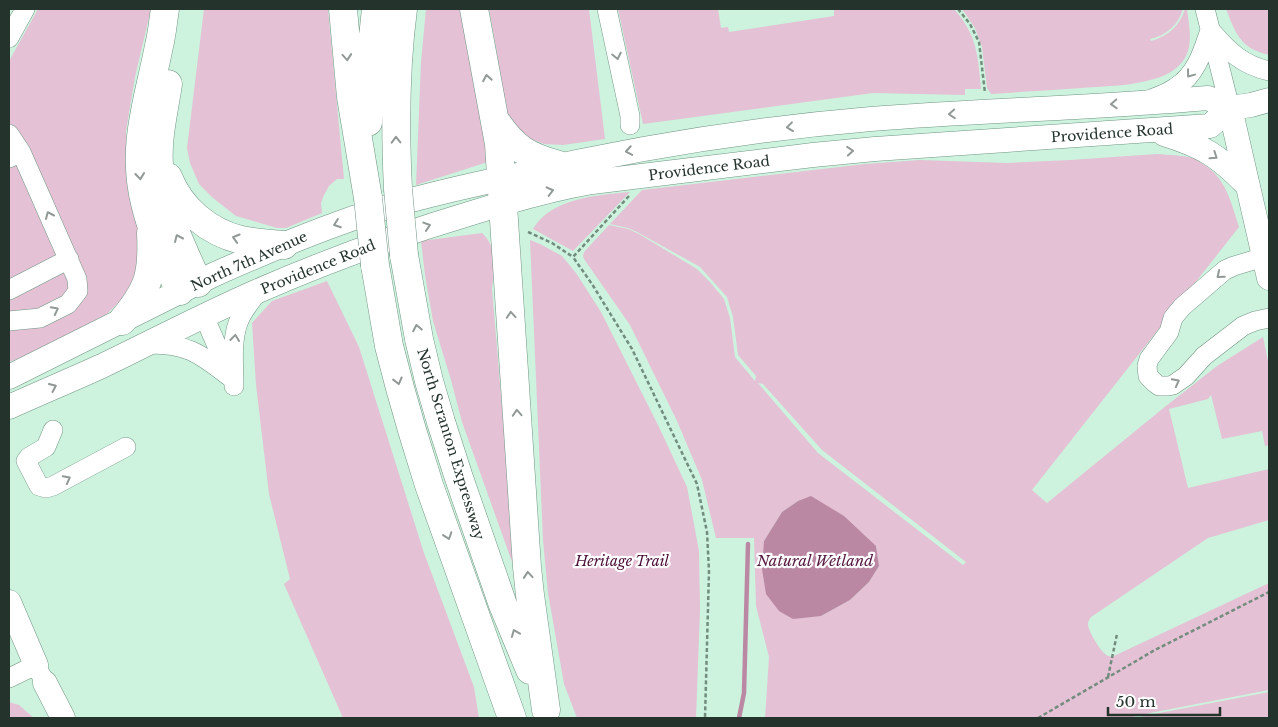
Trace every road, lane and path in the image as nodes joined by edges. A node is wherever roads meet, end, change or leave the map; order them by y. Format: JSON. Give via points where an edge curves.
{"nodes":[{"id":1,"x":25,"y":9,"type":"edge"},
{"id":2,"x":165,"y":9,"type":"edge"},
{"id":3,"x":180,"y":9,"type":"edge"},
{"id":4,"x":343,"y":9,"type":"edge"},
{"id":5,"x":376,"y":9,"type":"edge"},
{"id":6,"x":403,"y":9,"type":"edge"},
{"id":7,"x":474,"y":9,"type":"edge"},
{"id":8,"x":607,"y":9,"type":"edge"},
{"id":9,"x":958,"y":9,"type":"edge"},
{"id":10,"x":1205,"y":9,"type":"edge"},
{"id":11,"x":1210,"y":30,"type":"junction"},
{"id":12,"x":9,"y":38,"type":"edge"},
{"id":13,"x":1269,"y":70,"type":"edge"},
{"id":14,"x":986,"y":97,"type":"dead end"},
{"id":15,"x":1269,"y":100,"type":"edge"},
{"id":16,"x":1144,"y":102,"type":"junction"},
{"id":17,"x":1230,"y":108,"type":"junction"},
{"id":18,"x":494,"y":118,"type":"junction"},
{"id":19,"x":630,"y":125,"type":"dead end"},
{"id":20,"x":1153,"y":131,"type":"junction"},
{"id":21,"x":9,"y":134,"type":"edge"},
{"id":22,"x":159,"y":147,"type":"junction"},
{"id":23,"x":15,"y":155,"type":"edge"},
{"id":24,"x":559,"y":165,"type":"junction"},
{"id":25,"x":649,"y":175,"type":"junction"},
{"id":26,"x":1248,"y":186,"type":"junction"},
{"id":27,"x":502,"y":191,"type":"junction"},
{"id":28,"x":368,"y":198,"type":"junction"},
{"id":29,"x":151,"y":224,"type":"junction"},
{"id":30,"x":528,"y":232,"type":"dead end"},
{"id":31,"x":284,"y":245,"type":"junction"},
{"id":32,"x":573,"y":258,"type":"junction"},
{"id":33,"x":69,"y":260,"type":"junction"},
{"id":34,"x":1267,"y":268,"type":"edge"},
{"id":35,"x":189,"y":287,"type":"junction"},
{"id":36,"x":9,"y":290,"type":"edge"},
{"id":37,"x":259,"y":290,"type":"junction"},
{"id":38,"x":204,"y":316,"type":"junction"},
{"id":39,"x":1269,"y":318,"type":"edge"},
{"id":40,"x":9,"y":321,"type":"edge"},
{"id":41,"x":122,"y":321,"type":"junction"},
{"id":42,"x":145,"y":344,"type":"junction"},
{"id":43,"x":13,"y":370,"type":"edge"},
{"id":44,"x":232,"y":382,"type":"junction"},
{"id":45,"x":9,"y":407,"type":"edge"},
{"id":46,"x":53,"y":430,"type":"dead end"},
{"id":47,"x":126,"y":447,"type":"dead end"},
{"id":48,"x":1269,"y":592,"type":"edge"},
{"id":49,"x":9,"y":602,"type":"edge"},
{"id":50,"x":1117,"y":634,"type":"dead end"},
{"id":51,"x":40,"y":674,"type":"junction"},
{"id":52,"x":1108,"y":677,"type":"junction"},
{"id":53,"x":9,"y":678,"type":"edge"},
{"id":54,"x":509,"y":711,"type":"edge"},
{"id":55,"x":547,"y":714,"type":"edge"},
{"id":56,"x":63,"y":718,"type":"edge"},
{"id":57,"x":705,"y":718,"type":"edge"},
{"id":58,"x":1038,"y":718,"type":"edge"}],
"edges":[{"from":1,"to":12,"type":"street"},
{"from":2,"to":29,"type":"highway","one_way":true,"via":[[139,145],[141,184]]},
{"from":3,"to":22,"type":"highway"},
{"from":4,"to":28,"type":"highway","one_way":true,"via":[[351,97]]},
{"from":5,"to":28,"type":"highway","via":[[368,98]]},
{"from":55,"to":6,"type":"highway","name":"North Scranton Expressway","one_way":true,"bridge":true,"via":[[503,605],[458,475],[429,381],[410,297],[396,146]]},
{"from":18,"to":7,"type":"highway","one_way":true},
{"from":8,"to":19,"type":"street","one_way":true},
{"from":9,"to":14,"type":"path","via":[[978,42]]},
{"from":10,"to":11,"type":"street"},
{"from":11,"to":13,"type":"street","via":[[1239,58]]},
{"from":11,"to":16,"type":"street","one_way":true,"via":[[1198,62],[1185,80],[1168,92]]},
{"from":11,"to":17,"type":"street"},
{"from":15,"to":17,"type":"main road"},
{"from":16,"to":17,"type":"main road","name":"Providence Road","via":[[1208,98]]},
{"from":16,"to":24,"type":"main road","name":"Providence Road","one_way":true,"via":[[809,125],[676,143]]},
{"from":17,"to":20,"type":"main road","name":"Providence Road","via":[[1210,126]]},
{"from":17,"to":26,"type":"main road"},
{"from":18,"to":24,"type":"highway","via":[[518,148],[540,160]]},
{"from":18,"to":27,"type":"highway"},
{"from":25,"to":20,"type":"main road","name":"Providence Road","one_way":true,"via":[[866,150]]},
{"from":20,"to":26,"type":"main road","one_way":true,"via":[[1209,152]]},
{"from":21,"to":23,"type":"street"},
{"from":31,"to":22,"type":"highway","one_way":true,"via":[[229,236],[195,216],[184,206],[169,181]]},
{"from":35,"to":22,"type":"highway","one_way":true,"via":[[164,199]]},
{"from":33,"to":23,"type":"street","one_way":true},
{"from":24,"to":27,"type":"main road","name":"Providence Road"},
{"from":27,"to":25,"type":"main road","name":"Providence Road","one_way":true,"via":[[564,187]]},
{"from":25,"to":32,"type":"path"},
{"from":26,"to":34,"type":"main road"},
{"from":27,"to":31,"type":"main road","name":"North 7th Avenue","one_way":true,"via":[[433,194],[384,207]]},
{"from":37,"to":27,"type":"main road","name":"Providence Road","one_way":true,"via":[[433,224]]},
{"from":55,"to":27,"type":"highway","one_way":true,"via":[[527,567]]},
{"from":28,"to":54,"type":"highway","one_way":true,"bridge":true,"via":[[375,265],[400,388],[429,485]]},
{"from":29,"to":35,"type":"highway"},
{"from":29,"to":41,"type":"highway","via":[[152,254],[148,278],[139,299]]},
{"from":30,"to":32,"type":"path"},
{"from":31,"to":35,"type":"main road","name":"North 7th Avenue"},
{"from":32,"to":57,"type":"path","via":[[632,349],[697,484],[707,532],[709,571]]},
{"from":33,"to":36,"type":"street"},
{"from":40,"to":33,"type":"street","one_way":true,"via":[[40,318],[68,304],[78,291]]},
{"from":34,"to":39,"type":"street","one_way":true,"via":[[1234,266],[1225,270],[1182,307],[1149,359],[1148,376],[1159,386],[1173,385],[1243,326]]},
{"from":35,"to":38,"type":"main road"},
{"from":35,"to":41,"type":"main road","name":"North 7th Avenue"},
{"from":37,"to":38,"type":"main road","name":"Providence Road"},
{"from":44,"to":37,"type":"street","one_way":true,"via":[[236,328]]},
{"from":38,"to":42,"type":"main road"},
{"from":38,"to":44,"type":"street"},
{"from":41,"to":43,"type":"main road","name":"North 7th Avenue"},
{"from":42,"to":44,"type":"street","via":[[171,345],[189,350],[208,360]]},
{"from":45,"to":42,"type":"main road","one_way":true},
{"from":46,"to":47,"type":"street","one_way":true,"via":[[46,447],[26,461],[40,486],[46,488]]},
{"from":48,"to":52,"type":"path"},
{"from":49,"to":51,"type":"main road"},
{"from":50,"to":52,"type":"path"},
{"from":51,"to":53,"type":"street"},
{"from":51,"to":56,"type":"main road"},
{"from":52,"to":58,"type":"path"}]}
